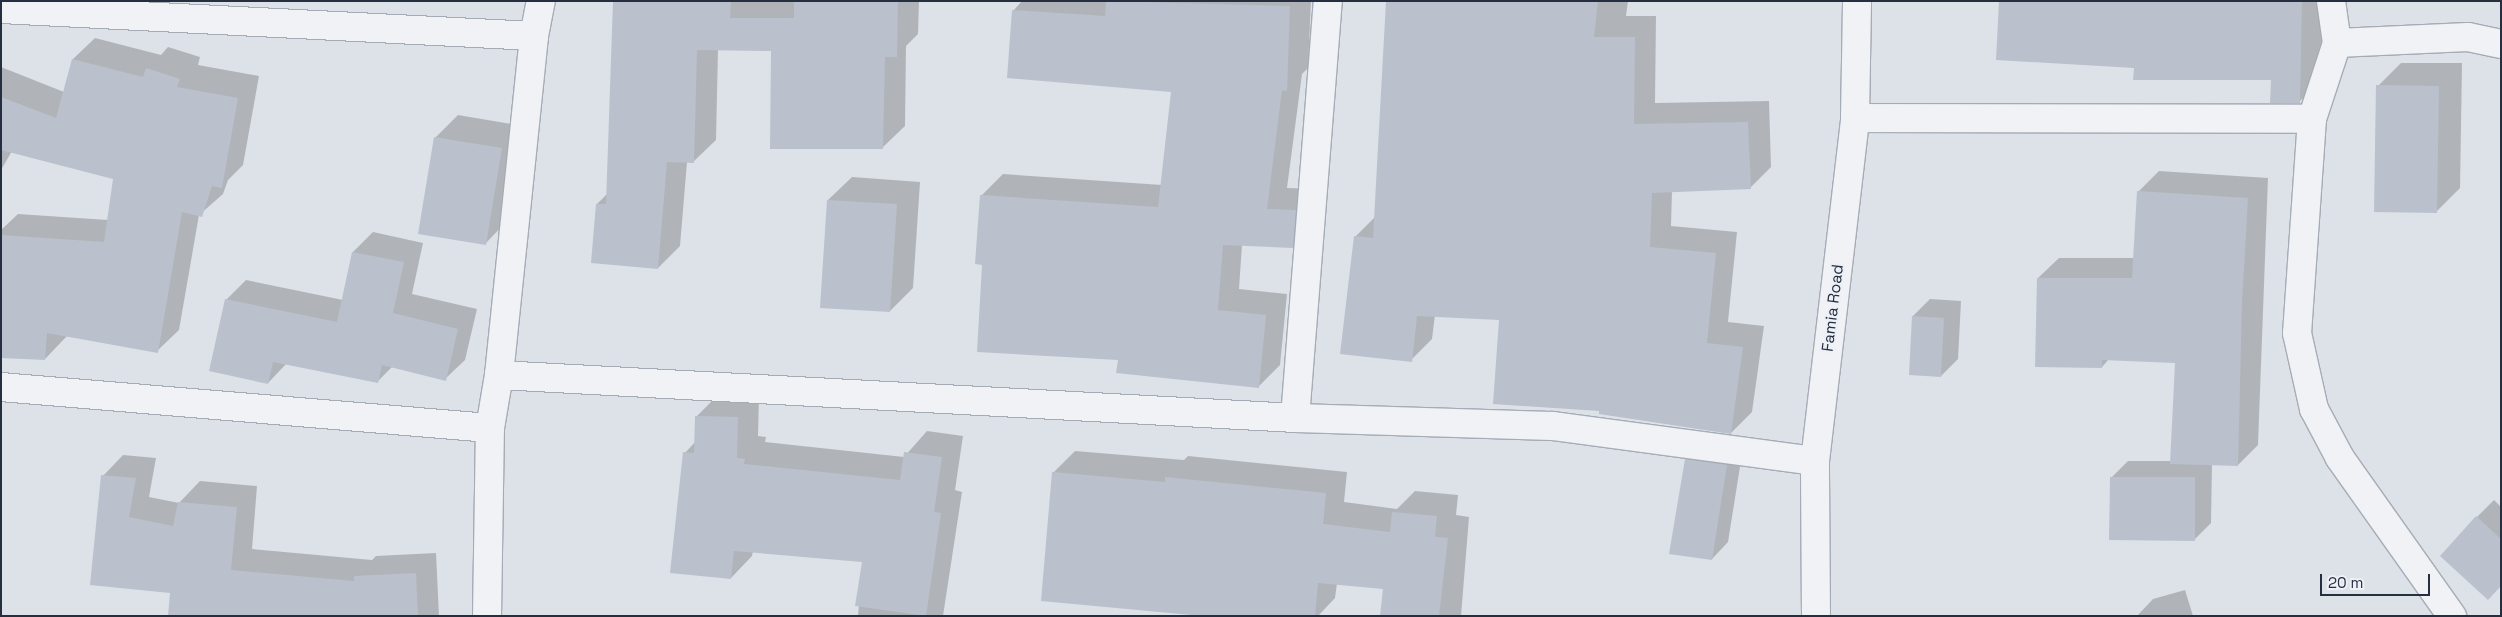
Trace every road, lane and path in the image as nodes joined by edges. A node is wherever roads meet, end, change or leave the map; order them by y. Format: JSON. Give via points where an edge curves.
{"nodes":[{"id":1,"x":541,"y":1,"type":"edge"},
{"id":2,"x":1328,"y":1,"type":"edge"},
{"id":3,"x":1857,"y":1,"type":"edge"},
{"id":4,"x":2331,"y":1,"type":"edge"},
{"id":5,"x":1,"y":9,"type":"edge"},
{"id":6,"x":534,"y":36,"type":"junction"},
{"id":7,"x":2337,"y":43,"type":"junction"},
{"id":8,"x":2501,"y":44,"type":"edge"},
{"id":9,"x":1855,"y":118,"type":"junction"},
{"id":10,"x":2312,"y":119,"type":"junction"},
{"id":11,"x":500,"y":375,"type":"junction"},
{"id":12,"x":1,"y":387,"type":"edge"},
{"id":13,"x":1295,"y":418,"type":"junction"},
{"id":14,"x":490,"y":428,"type":"junction"},
{"id":15,"x":1815,"y":461,"type":"junction"},
{"id":16,"x":487,"y":616,"type":"edge"},
{"id":17,"x":1816,"y":616,"type":"edge"},
{"id":18,"x":2452,"y":616,"type":"edge"}],
"edges":[{"from":1,"to":6,"type":"street"},
{"from":2,"to":13,"type":"street"},
{"from":3,"to":9,"type":"street","name":"Famia Road"},
{"from":4,"to":7,"type":"street"},
{"from":5,"to":6,"type":"street"},
{"from":6,"to":11,"type":"street"},
{"from":7,"to":8,"type":"street","via":[[2468,37]]},
{"from":7,"to":10,"type":"street"},
{"from":9,"to":10,"type":"street"},
{"from":9,"to":15,"type":"street","name":"Famia Road"},
{"from":10,"to":18,"type":"street","via":[[2297,333],[2314,409],[2340,458]]},
{"from":11,"to":13,"type":"street"},
{"from":11,"to":14,"type":"street"},
{"from":12,"to":14,"type":"street"},
{"from":13,"to":15,"type":"street","via":[[1553,426]]},
{"from":14,"to":16,"type":"street"},
{"from":15,"to":17,"type":"street","name":"Famia Road"}]}
